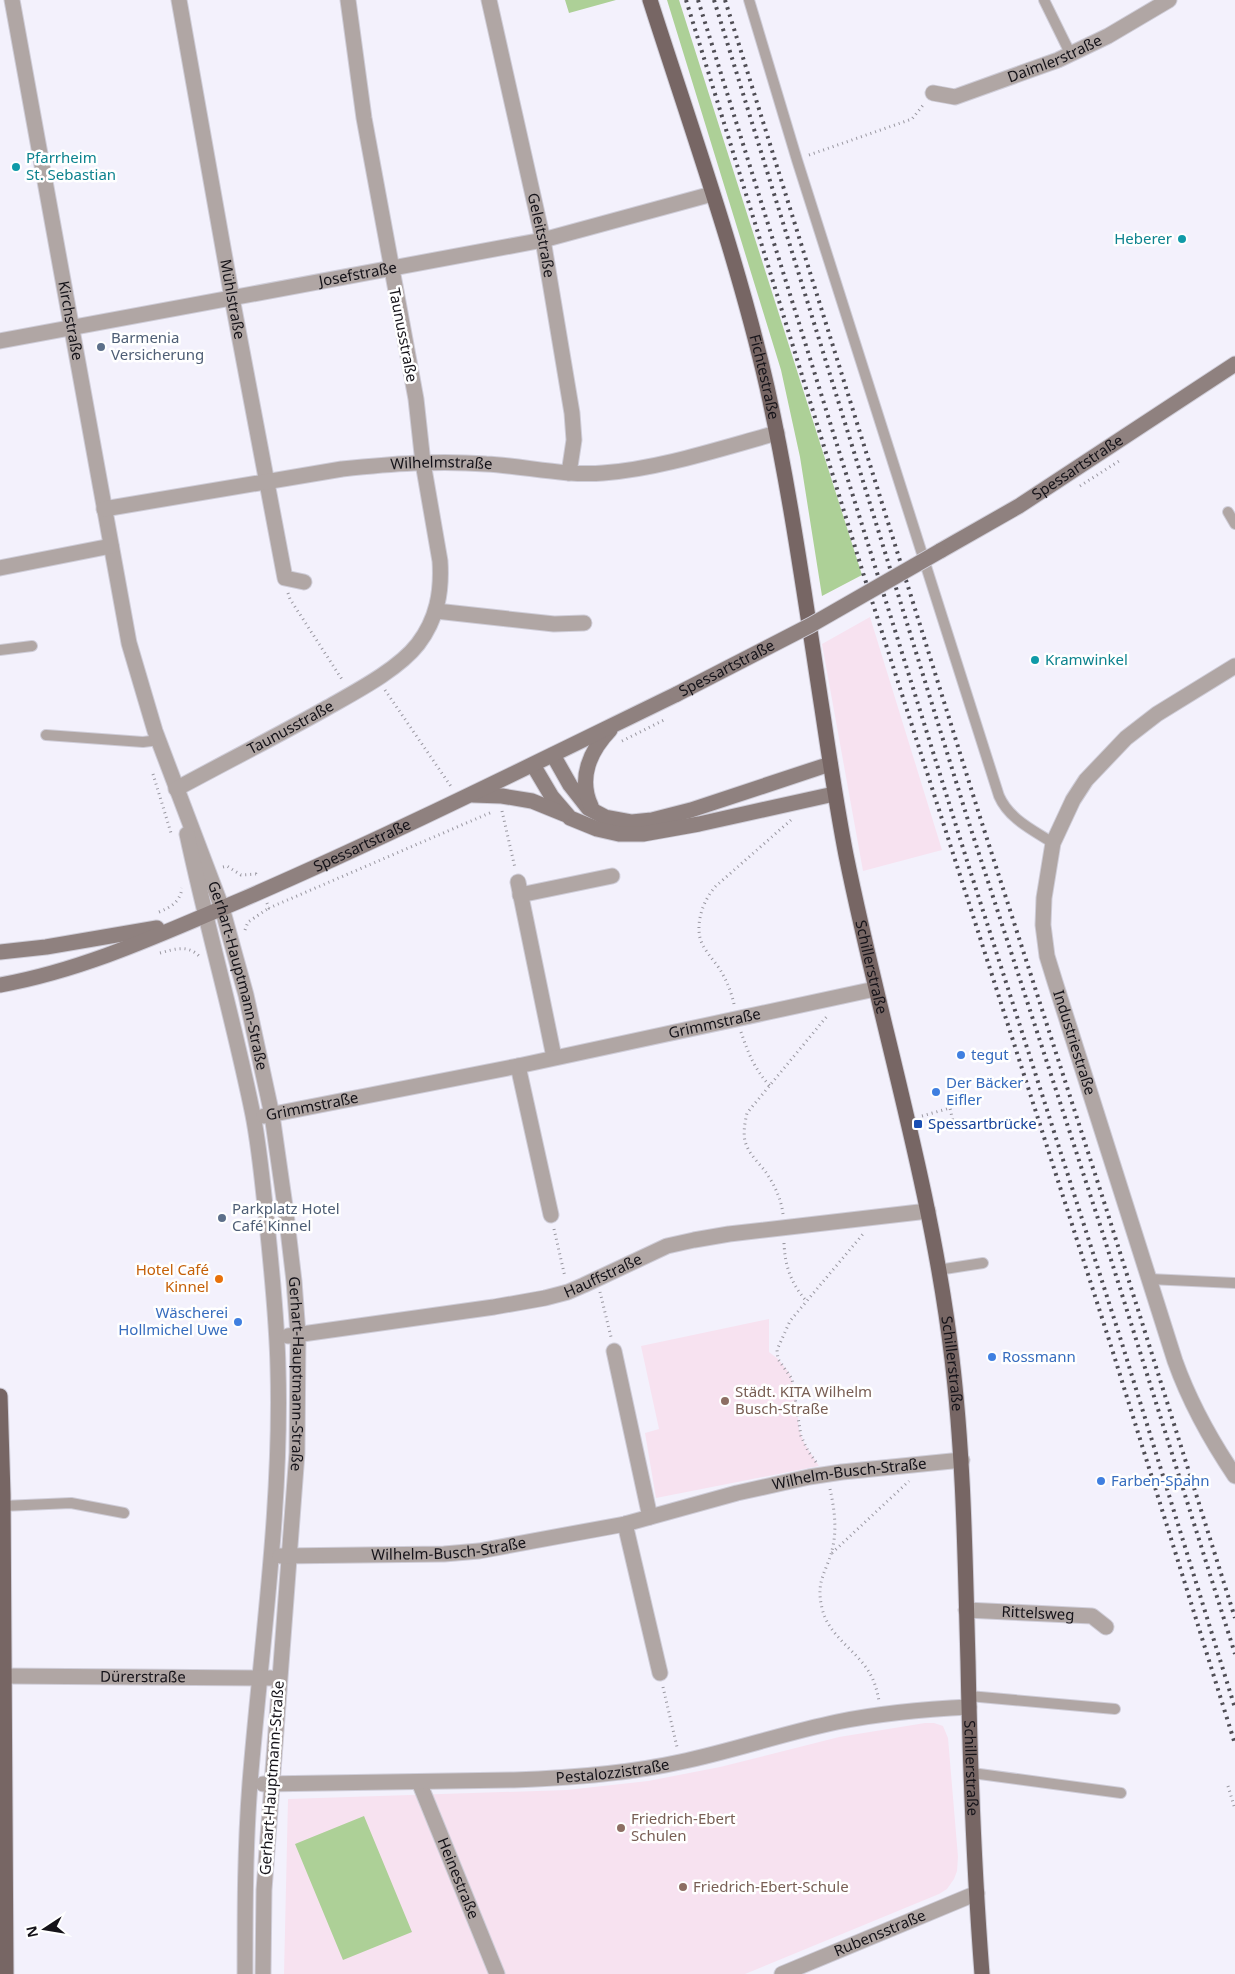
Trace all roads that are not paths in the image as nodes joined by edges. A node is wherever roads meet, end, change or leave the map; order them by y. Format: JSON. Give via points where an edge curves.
{"nodes":[{"id":1,"x":12,"y":0,"type":"edge"},
{"id":2,"x":179,"y":0,"type":"edge"},
{"id":3,"x":348,"y":0,"type":"edge"},
{"id":4,"x":489,"y":0,"type":"edge"},
{"id":5,"x":650,"y":0,"type":"edge"},
{"id":6,"x":749,"y":0,"type":"edge"},
{"id":7,"x":1044,"y":0,"type":"edge"},
{"id":8,"x":1168,"y":0,"type":"edge"},
{"id":9,"x":1071,"y":55,"type":"junction"},
{"id":10,"x":932,"y":93,"type":"road end"},
{"id":11,"x":712,"y":194,"type":"junction"},
{"id":12,"x":543,"y":240,"type":"junction"},
{"id":13,"x":391,"y":268,"type":"junction"},
{"id":14,"x":232,"y":298,"type":"junction"},
{"id":15,"x":70,"y":328,"type":"junction"},
{"id":16,"x":0,"y":341,"type":"edge"},
{"id":17,"x":1235,"y":364,"type":"edge"},
{"id":18,"x":777,"y":432,"type":"junction"},
{"id":19,"x":423,"y":463,"type":"junction"},
{"id":20,"x":569,"y":473,"type":"junction"},
{"id":21,"x":267,"y":481,"type":"junction"},
{"id":22,"x":104,"y":509,"type":"junction"},
{"id":23,"x":1228,"y":512,"type":"dead end"},
{"id":24,"x":1235,"y":524,"type":"edge"},
{"id":25,"x":111,"y":546,"type":"junction"},
{"id":26,"x":0,"y":568,"type":"edge"},
{"id":27,"x":304,"y":582,"type":"dead end"},
{"id":28,"x":436,"y":611,"type":"junction"},
{"id":29,"x":584,"y":623,"type":"dead end"},
{"id":30,"x":129,"y":643,"type":"joint"},
{"id":31,"x":32,"y":646,"type":"dead end"},
{"id":32,"x":0,"y":650,"type":"edge"},
{"id":33,"x":1235,"y":666,"type":"edge"},
{"id":34,"x":616,"y":723,"type":"junction"},
{"id":35,"x":46,"y":735,"type":"dead end"},
{"id":36,"x":158,"y":740,"type":"junction"},
{"id":37,"x":553,"y":755,"type":"junction"},
{"id":38,"x":830,"y":764,"type":"junction"},
{"id":39,"x":533,"y":765,"type":"junction"},
{"id":40,"x":176,"y":789,"type":"junction"},
{"id":41,"x":834,"y":794,"type":"junction"},
{"id":42,"x":471,"y":795,"type":"junction"},
{"id":43,"x":597,"y":813,"type":"junction"},
{"id":44,"x":570,"y":818,"type":"junction"},
{"id":45,"x":1053,"y":843,"type":"junction"},
{"id":46,"x":612,"y":876,"type":"dead end"},
{"id":47,"x":222,"y":908,"type":"junction"},
{"id":48,"x":205,"y":915,"type":"junction"},
{"id":49,"x":191,"y":921,"type":"junction"},
{"id":50,"x":0,"y":952,"type":"edge"},
{"id":51,"x":0,"y":985,"type":"edge"},
{"id":52,"x":875,"y":989,"type":"junction"},
{"id":53,"x":554,"y":1057,"type":"junction"},
{"id":54,"x":518,"y":1066,"type":"junction"},
{"id":55,"x":272,"y":1115,"type":"junction"},
{"id":56,"x":253,"y":1118,"type":"junction"},
{"id":57,"x":928,"y":1211,"type":"junction"},
{"id":58,"x":551,"y":1215,"type":"road end"},
{"id":59,"x":983,"y":1263,"type":"dead end"},
{"id":60,"x":938,"y":1270,"type":"junction"},
{"id":61,"x":1149,"y":1279,"type":"junction"},
{"id":62,"x":1235,"y":1283,"type":"edge"},
{"id":63,"x":298,"y":1334,"type":"junction"},
{"id":64,"x":277,"y":1337,"type":"junction"},
{"id":65,"x":614,"y":1351,"type":"road end"},
{"id":66,"x":0,"y":1396,"type":"edge"},
{"id":67,"x":962,"y":1460,"type":"junction"},
{"id":68,"x":1235,"y":1476,"type":"edge"},
{"id":69,"x":3,"y":1506,"type":"junction"},
{"id":70,"x":124,"y":1512,"type":"dead end"},
{"id":71,"x":650,"y":1517,"type":"junction"},
{"id":72,"x":625,"y":1524,"type":"junction"},
{"id":73,"x":270,"y":1556,"type":"junction"},
{"id":74,"x":291,"y":1556,"type":"junction"},
{"id":75,"x":966,"y":1610,"type":"junction"},
{"id":76,"x":1106,"y":1627,"type":"dead end"},
{"id":77,"x":660,"y":1673,"type":"road end"},
{"id":78,"x":5,"y":1676,"type":"junction"},
{"id":79,"x":260,"y":1678,"type":"junction"},
{"id":80,"x":280,"y":1678,"type":"junction"},
{"id":81,"x":969,"y":1701,"type":"junction"},
{"id":82,"x":1115,"y":1709,"type":"dead end"},
{"id":83,"x":972,"y":1773,"type":"junction"},
{"id":84,"x":419,"y":1782,"type":"junction"},
{"id":85,"x":250,"y":1784,"type":"junction"},
{"id":86,"x":271,"y":1784,"type":"junction"},
{"id":87,"x":1121,"y":1793,"type":"dead end"},
{"id":88,"x":977,"y":1893,"type":"junction"},
{"id":89,"x":6,"y":1974,"type":"edge"},
{"id":90,"x":245,"y":1974,"type":"edge"},
{"id":91,"x":263,"y":1974,"type":"edge"},
{"id":92,"x":497,"y":1974,"type":"edge"},
{"id":93,"x":782,"y":1974,"type":"edge"},
{"id":94,"x":982,"y":1974,"type":"edge"}],
"edges":[{"from":1,"to":15,"type":"street","name":"Kirchstraße"},
{"from":2,"to":14,"type":"street","name":"Mühlstraße"},
{"from":3,"to":13,"type":"street","name":"Taunusstraße","via":[[364,118]]},
{"from":4,"to":12,"type":"street","name":"Geleitstraße"},
{"from":5,"to":11,"type":"main road","name":"Fichtestraße"},
{"from":6,"to":45,"type":"lane","via":[[999,796],[1013,817]]},
{"from":7,"to":9,"type":"lane"},
{"from":8,"to":9,"type":"street","name":"Daimlerstraße"},
{"from":9,"to":10,"type":"street","name":"Daimlerstraße","via":[[955,97]]},
{"from":11,"to":12,"type":"street","name":"Josefstraße"},
{"from":11,"to":18,"type":"main road","name":"Fichtestraße","via":[[755,338]]},
{"from":12,"to":13,"type":"street","name":"Josefstraße"},
{"from":12,"to":20,"type":"street","name":"Geleitstraße","via":[[572,414],[574,440]]},
{"from":13,"to":14,"type":"street","name":"Josefstraße"},
{"from":13,"to":19,"type":"street","name":"Taunusstraße","via":[[416,399]]},
{"from":14,"to":15,"type":"street","name":"Josefstraße"},
{"from":14,"to":21,"type":"street","name":"Mühlstraße"},
{"from":15,"to":16,"type":"street","name":"Josefstraße"},
{"from":15,"to":22,"type":"street","name":"Kirchstraße"},
{"from":17,"to":34,"type":"main road","name":"Spessartstraße","bridge":true,"via":[[1027,500],[828,616]]},
{"from":18,"to":20,"type":"street","name":"Wilhelmstraße","via":[[642,467],[603,473]]},
{"from":18,"to":38,"type":"main road","name":"Fichtestraße"},
{"from":19,"to":20,"type":"street","name":"Wilhelmstraße","via":[[488,464]]},
{"from":19,"to":21,"type":"street","name":"Wilhelmstraße","via":[[342,469]]},
{"from":19,"to":28,"type":"street","name":"Taunusstraße","via":[[440,561]]},
{"from":21,"to":22,"type":"street","name":"Wilhelmstraße"},
{"from":21,"to":27,"type":"street","name":"Mühlstraße","via":[[286,578]]},
{"from":22,"to":25,"type":"street","name":"Kirchstraße"},
{"from":23,"to":24,"type":"lane"},
{"from":25,"to":26,"type":"street"},
{"from":25,"to":30,"type":"street","name":"Kirchstraße"},
{"from":28,"to":29,"type":"street","via":[[554,624]]},
{"from":28,"to":40,"type":"street","name":"Taunusstraße","via":[[418,644],[398,663],[352,694]]},
{"from":30,"to":36,"type":"street","name":"Gerhart-Hauptmann-Straße"},
{"from":31,"to":32,"type":"lane"},
{"from":33,"to":45,"type":"street","name":"Industriestraße","via":[[1157,714],[1111,752],[1077,794]]},
{"from":34,"to":37,"type":"main road","name":"Spessartstraße"},
{"from":34,"to":43,"type":"main road","via":[[599,742],[586,771],[586,791]]},
{"from":35,"to":36,"type":"lane","via":[[143,742]]},
{"from":36,"to":40,"type":"street","name":"Gerhart-Hauptmann-Straße"},
{"from":37,"to":39,"type":"main road","name":"Spessartstraße"},
{"from":37,"to":43,"type":"main road","via":[[575,792],[588,808]]},
{"from":38,"to":41,"type":"main road","name":"Schillerstraße"},
{"from":38,"to":43,"type":"main road","via":[[652,820],[620,821]]},
{"from":39,"to":42,"type":"main road","name":"Spessartstraße"},
{"from":39,"to":44,"type":"main road","via":[[552,797]]},
{"from":40,"to":47,"type":"street","name":"Gerhart-Hauptmann-Straße"},
{"from":40,"to":48,"type":"street","name":"Gerhart-Hauptmann-Straße"},
{"from":41,"to":44,"type":"main road","via":[[643,834],[606,832]]},
{"from":41,"to":52,"type":"main road","name":"Schillerstraße"},
{"from":42,"to":44,"type":"main road","via":[[532,800]]},
{"from":42,"to":47,"type":"main road","name":"Spessartstraße","via":[[341,857]]},
{"from":45,"to":61,"type":"street","name":"Industriestraße","via":[[1044,898],[1047,956]]},
{"from":46,"to":53,"type":"street","via":[[519,889]]},
{"from":47,"to":48,"type":"main road","name":"Spessartstraße"},
{"from":47,"to":55,"type":"street","name":"Gerhart-Hauptmann-Straße","via":[[257,1041]]},
{"from":48,"to":49,"type":"main road","name":"Spessartstraße"},
{"from":48,"to":56,"type":"street","name":"Gerhart-Hauptmann-Straße"},
{"from":49,"to":50,"type":"main road","name":"Spessartstraße","via":[[102,938]]},
{"from":49,"to":51,"type":"main road","name":"Spessartstraße","via":[[82,964]]},
{"from":52,"to":53,"type":"street","name":"Grimmstraße"},
{"from":52,"to":57,"type":"main road","name":"Schillerstraße"},
{"from":53,"to":54,"type":"street","name":"Grimmstraße"},
{"from":54,"to":55,"type":"street","name":"Grimmstraße"},
{"from":54,"to":58,"type":"street"},
{"from":55,"to":56,"type":"street","name":"Grimmstraße"},
{"from":55,"to":63,"type":"street","name":"Gerhart-Hauptmann-Straße"},
{"from":56,"to":64,"type":"street","name":"Gerhart-Hauptmann-Straße"},
{"from":57,"to":60,"type":"main road","name":"Schillerstraße"},
{"from":57,"to":63,"type":"street","name":"Hauffstraße","via":[[678,1243],[568,1292],[494,1307]]},
{"from":59,"to":60,"type":"lane"},
{"from":60,"to":67,"type":"main road","name":"Schillerstraße","via":[[953,1362]]},
{"from":61,"to":62,"type":"lane"},
{"from":61,"to":68,"type":"street","name":"Industriestraße","via":[[1191,1403]]},
{"from":63,"to":64,"type":"street","name":"Hauffstraße"},
{"from":63,"to":74,"type":"street","name":"Gerhart-Hauptmann-Straße","via":[[297,1453]]},
{"from":64,"to":73,"type":"street","name":"Gerhart-Hauptmann-Straße","via":[[278,1444]]},
{"from":65,"to":71,"type":"street"},
{"from":66,"to":69,"type":"main road"},
{"from":67,"to":71,"type":"street","name":"Wilhelm-Busch-Straße","via":[[827,1474],[746,1491]]},
{"from":67,"to":75,"type":"main road","name":"Schillerstraße"},
{"from":69,"to":70,"type":"lane","via":[[71,1503]]},
{"from":69,"to":78,"type":"main road"},
{"from":71,"to":72,"type":"street","name":"Wilhelm-Busch-Straße"},
{"from":72,"to":74,"type":"street","name":"Wilhelm-Busch-Straße","via":[[460,1553]]},
{"from":72,"to":77,"type":"street"},
{"from":73,"to":74,"type":"street","name":"Wilhelm-Busch-Straße"},
{"from":73,"to":79,"type":"street","name":"Gerhart-Hauptmann-Straße"},
{"from":74,"to":80,"type":"street","name":"Gerhart-Hauptmann-Straße"},
{"from":75,"to":76,"type":"street","name":"Rittelsweg","via":[[1092,1616]]},
{"from":75,"to":81,"type":"main road","name":"Schillerstraße"},
{"from":78,"to":79,"type":"street","name":"Dürerstraße"},
{"from":78,"to":89,"type":"main road"},
{"from":79,"to":80,"type":"street","name":"Dürerstraße"},
{"from":79,"to":85,"type":"street","name":"Gerhart-Hauptmann-Straße"},
{"from":80,"to":86,"type":"street","name":"Gerhart-Hauptmann-Straße"},
{"from":81,"to":82,"type":"lane"},
{"from":81,"to":83,"type":"main road","name":"Schillerstraße"},
{"from":81,"to":84,"type":"street","name":"Pestalozzistraße","via":[[822,1726],[680,1762],[633,1770],[556,1778]]},
{"from":83,"to":87,"type":"lane"},
{"from":83,"to":88,"type":"main road","name":"Schillerstraße"},
{"from":84,"to":86,"type":"street","name":"Pestalozzistraße"},
{"from":84,"to":92,"type":"street","name":"Heinestraße"},
{"from":85,"to":86,"type":"street","name":"Pestalozzistraße"},
{"from":85,"to":90,"type":"street","name":"Gerhart-Hauptmann-Straße"},
{"from":86,"to":91,"type":"street","name":"Gerhart-Hauptmann-Straße","via":[[264,1890]]},
{"from":88,"to":93,"type":"street","name":"Rubensstraße"},
{"from":88,"to":94,"type":"main road","name":"Schillerstraße"}]}
